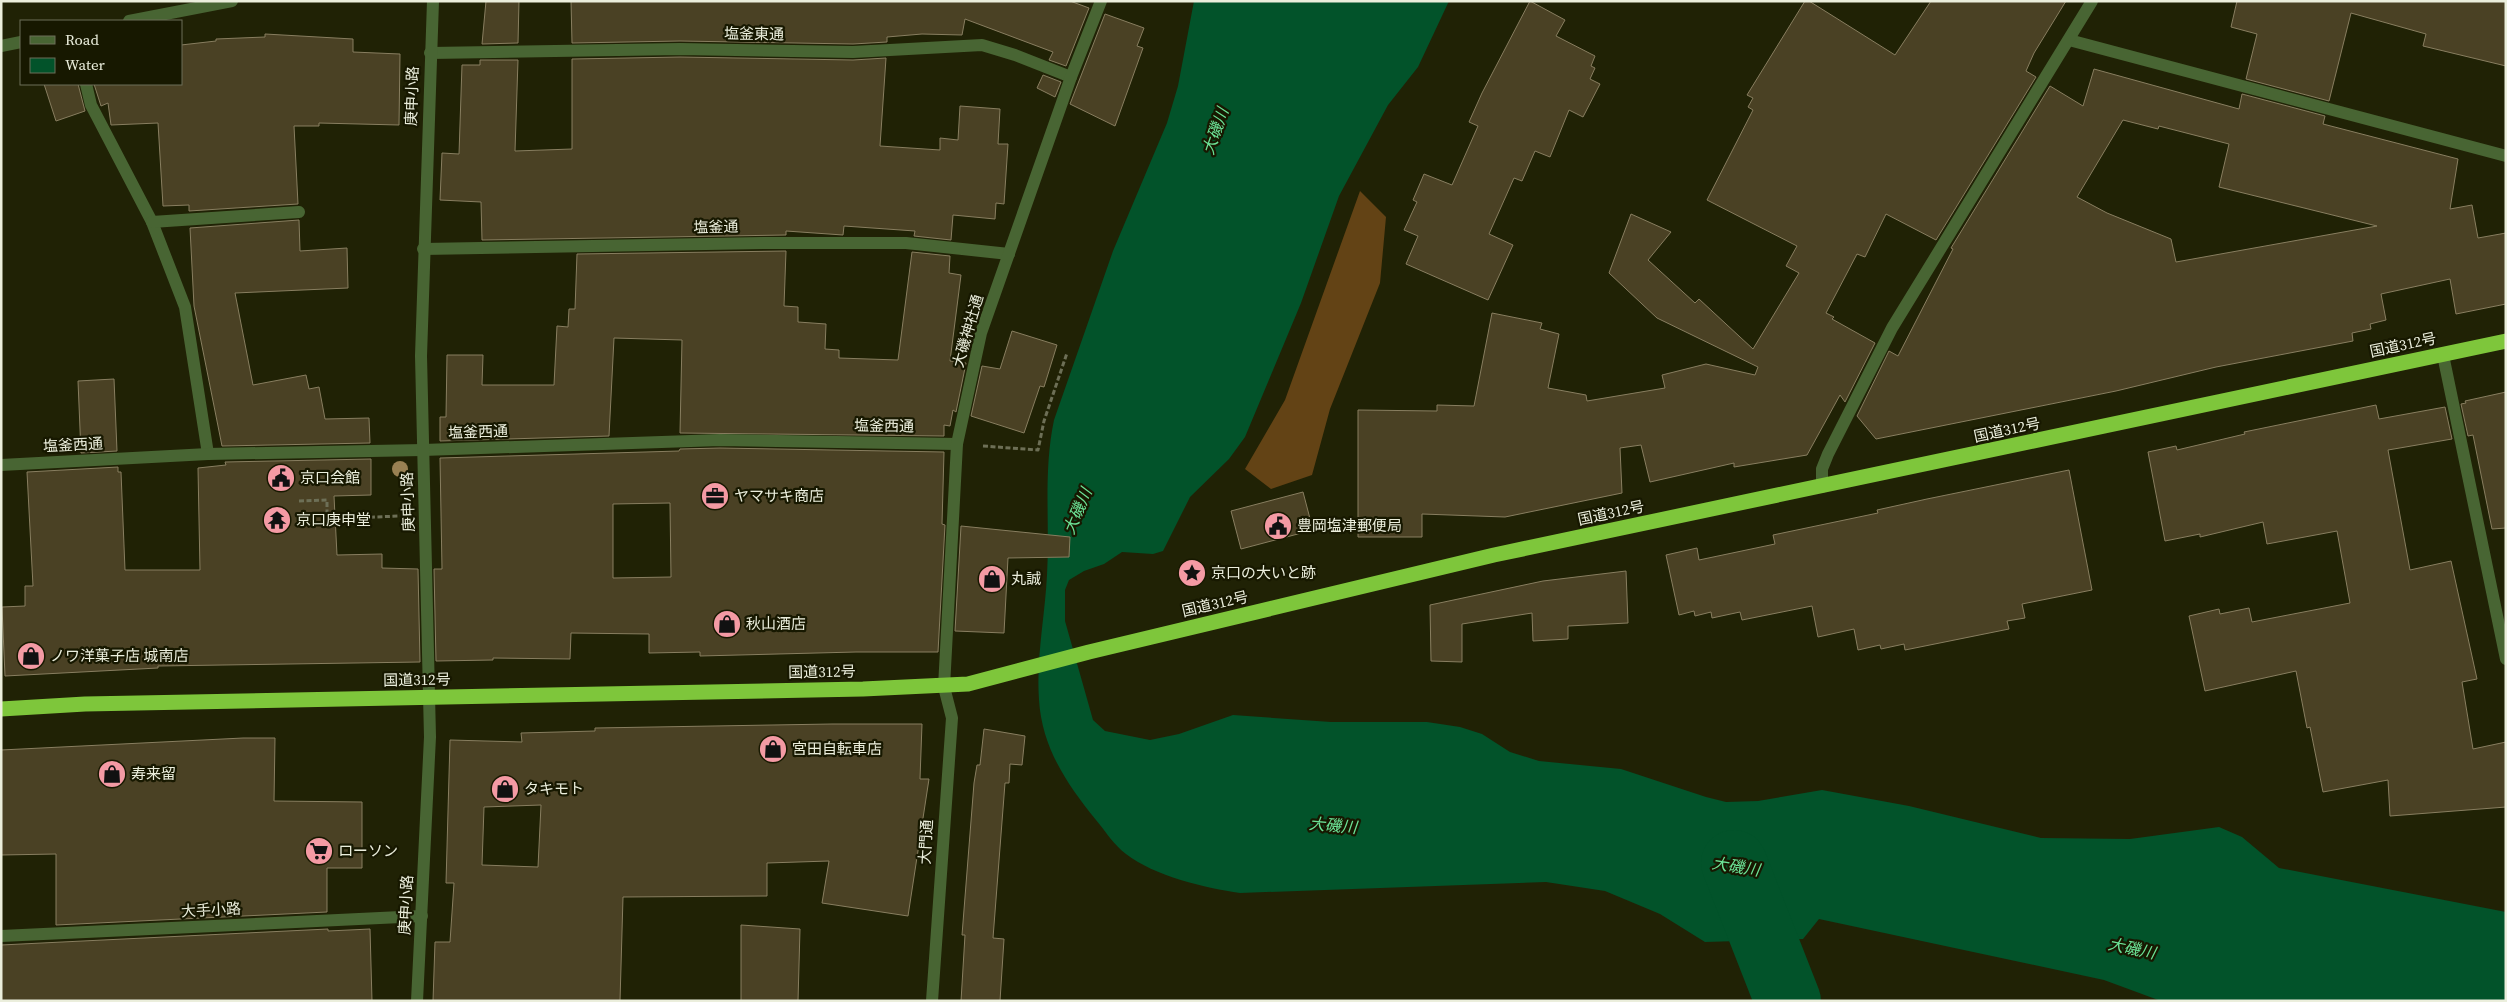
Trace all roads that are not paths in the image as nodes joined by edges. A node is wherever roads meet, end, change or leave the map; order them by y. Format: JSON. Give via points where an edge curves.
{"nodes":[{"id":1,"x":232,"y":1,"type":"edge"},
{"id":2,"x":433,"y":1,"type":"edge"},
{"id":3,"x":1101,"y":1,"type":"edge"},
{"id":4,"x":2092,"y":1,"type":"edge"},
{"id":5,"x":134,"y":20,"type":"edge"},
{"id":6,"x":2069,"y":40,"type":"junction"},
{"id":7,"x":20,"y":42,"type":"edge"},
{"id":8,"x":1,"y":46,"type":"edge"},
{"id":9,"x":430,"y":53,"type":"junction"},
{"id":10,"x":1071,"y":77,"type":"junction"},
{"id":11,"x":86,"y":85,"type":"edge"},
{"id":12,"x":2506,"y":156,"type":"edge"},
{"id":13,"x":299,"y":212,"type":"dead end"},
{"id":14,"x":152,"y":222,"type":"junction"},
{"id":15,"x":423,"y":249,"type":"junction"},
{"id":16,"x":1009,"y":254,"type":"junction"},
{"id":17,"x":2506,"y":341,"type":"edge"},
{"id":18,"x":2443,"y":354,"type":"junction"},
{"id":19,"x":957,"y":444,"type":"junction"},
{"id":20,"x":423,"y":450,"type":"junction"},
{"id":21,"x":208,"y":454,"type":"junction"},
{"id":22,"x":1,"y":465,"type":"edge"},
{"id":23,"x":1822,"y":487,"type":"junction"},
{"id":24,"x":2506,"y":660,"type":"edge"},
{"id":25,"x":944,"y":687,"type":"junction"},
{"id":26,"x":429,"y":697,"type":"junction"},
{"id":27,"x":1,"y":709,"type":"edge"},
{"id":28,"x":422,"y":916,"type":"junction"},
{"id":29,"x":1,"y":936,"type":"edge"},
{"id":30,"x":416,"y":1001,"type":"edge"},
{"id":31,"x":932,"y":1001,"type":"edge"}],
"edges":[{"from":1,"to":5,"type":"street"},
{"from":2,"to":9,"type":"street","name":"庚申小路"},
{"from":3,"to":10,"type":"street","name":"大磯神社通"},
{"from":4,"to":6,"type":"street"},
{"from":6,"to":12,"type":"street"},
{"from":6,"to":23,"type":"street","via":[[1892,328],[1828,454],[1822,469]]},
{"from":7,"to":8,"type":"street"},
{"from":9,"to":10,"type":"street","name":"塩釜東通","via":[[852,52],[982,45]]},
{"from":9,"to":15,"type":"street","name":"庚申小路"},
{"from":10,"to":16,"type":"street","name":"大磯神社通"},
{"from":11,"to":14,"type":"street","via":[[91,105]]},
{"from":13,"to":14,"type":"street"},
{"from":14,"to":21,"type":"street","via":[[185,307]]},
{"from":15,"to":16,"type":"street","name":"塩釜通","via":[[906,243]]},
{"from":15,"to":20,"type":"street","name":"庚申小路"},
{"from":16,"to":19,"type":"street","name":"大磯神社通","via":[[981,333]]},
{"from":17,"to":18,"type":"highway","name":"国道312号"},
{"from":18,"to":23,"type":"highway","name":"国道312号"},
{"from":18,"to":24,"type":"street"},
{"from":19,"to":20,"type":"street","name":"塩釜西通","via":[[720,440]]},
{"from":19,"to":25,"type":"street","name":"大磯神社通"},
{"from":20,"to":21,"type":"street","name":"塩釜西通"},
{"from":20,"to":26,"type":"street","name":"庚申小路"},
{"from":21,"to":22,"type":"street","name":"塩釜西通"},
{"from":23,"to":25,"type":"highway","name":"国道312号","via":[[1494,556],[968,684]]},
{"from":25,"to":26,"type":"highway","name":"国道312号"},
{"from":25,"to":31,"type":"street","name":"大門通","via":[[952,718]]},
{"from":26,"to":27,"type":"highway","name":"国道312号","via":[[85,704]]},
{"from":26,"to":28,"type":"street","name":"庚申小路"},
{"from":28,"to":29,"type":"street","name":"大手小路"},
{"from":28,"to":30,"type":"street","name":"庚申小路"}]}
